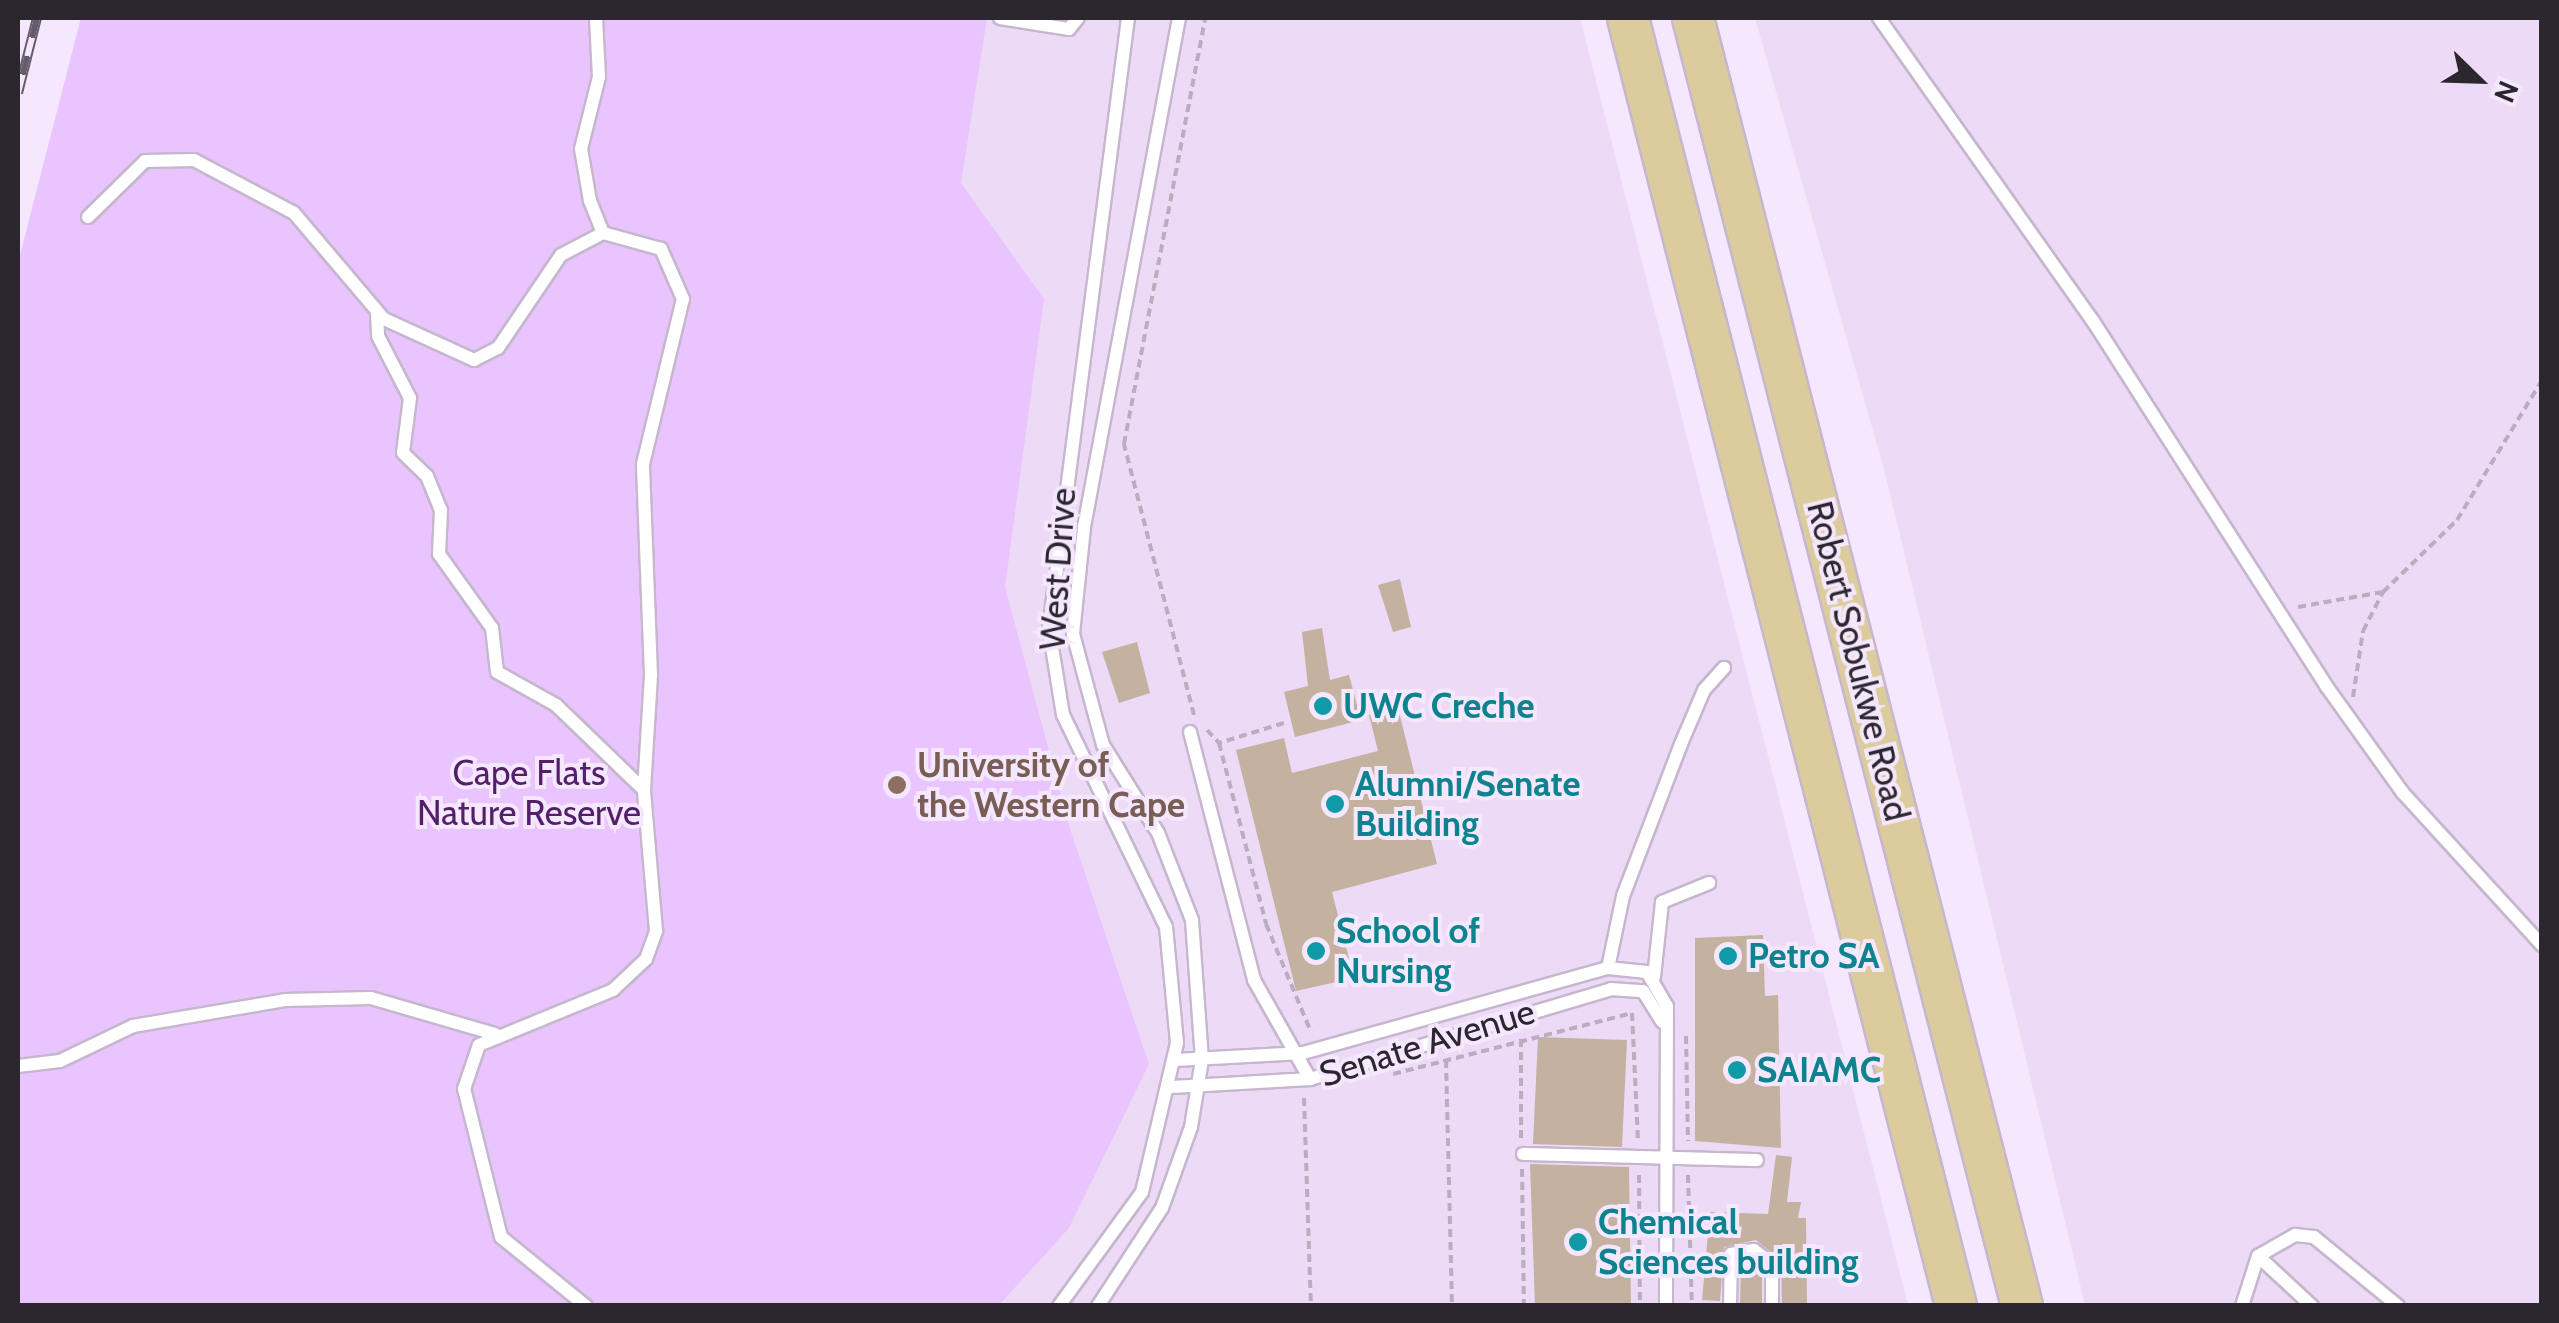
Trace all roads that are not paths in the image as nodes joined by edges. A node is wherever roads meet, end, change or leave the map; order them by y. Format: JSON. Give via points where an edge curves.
{"nodes":[{"id":1,"x":596,"y":18,"type":"edge"},
{"id":2,"x":1000,"y":18,"type":"edge"},
{"id":3,"x":1078,"y":18,"type":"edge"},
{"id":4,"x":1128,"y":18,"type":"edge"},
{"id":5,"x":1178,"y":18,"type":"edge"},
{"id":6,"x":1628,"y":18,"type":"edge"},
{"id":7,"x":1693,"y":18,"type":"edge"},
{"id":8,"x":1879,"y":18,"type":"edge"},
{"id":9,"x":88,"y":216,"type":"dead end"},
{"id":10,"x":603,"y":233,"type":"junction"},
{"id":11,"x":377,"y":314,"type":"junction"},
{"id":12,"x":1724,"y":668,"type":"dead end"},
{"id":13,"x":1190,"y":732,"type":"dead end"},
{"id":14,"x":644,"y":790,"type":"junction"},
{"id":15,"x":1710,"y":883,"type":"dead end"},
{"id":16,"x":2542,"y":944,"type":"edge"},
{"id":17,"x":1608,"y":968,"type":"junction"},
{"id":18,"x":1654,"y":977,"type":"junction"},
{"id":19,"x":1478,"y":1003,"type":"junction"},
{"id":20,"x":1662,"y":1021,"type":"junction"},
{"id":21,"x":1484,"y":1027,"type":"junction"},
{"id":22,"x":494,"y":1034,"type":"junction"},
{"id":23,"x":1302,"y":1053,"type":"junction"},
{"id":24,"x":1175,"y":1060,"type":"junction"},
{"id":25,"x":1202,"y":1060,"type":"junction"},
{"id":26,"x":18,"y":1066,"type":"edge"},
{"id":27,"x":1314,"y":1085,"type":"junction"},
{"id":28,"x":1172,"y":1087,"type":"junction"},
{"id":29,"x":1200,"y":1088,"type":"junction"},
{"id":30,"x":1524,"y":1154,"type":"dead end"},
{"id":31,"x":1664,"y":1156,"type":"junction"},
{"id":32,"x":1757,"y":1160,"type":"dead end"},
{"id":33,"x":2258,"y":1256,"type":"junction"},
{"id":34,"x":586,"y":1306,"type":"edge"},
{"id":35,"x":1059,"y":1306,"type":"edge"},
{"id":36,"x":1098,"y":1306,"type":"edge"},
{"id":37,"x":1666,"y":1306,"type":"edge"},
{"id":38,"x":1730,"y":1306,"type":"edge"},
{"id":39,"x":1772,"y":1306,"type":"edge"},
{"id":40,"x":1956,"y":1306,"type":"edge"},
{"id":41,"x":2022,"y":1306,"type":"edge"},
{"id":42,"x":2242,"y":1306,"type":"edge"},
{"id":43,"x":2312,"y":1306,"type":"edge"},
{"id":44,"x":2398,"y":1306,"type":"edge"}],
"edges":[{"from":1,"to":10,"type":"lane","via":[[599,77],[581,149]]},
{"from":2,"to":3,"type":"lane","via":[[1069,29]]},
{"from":4,"to":24,"type":"lane","name":"West Drive","via":[[1055,542],[1050,645],[1062,715],[1166,927]]},
{"from":5,"to":25,"type":"lane","name":"West Drive","via":[[1084,527],[1073,634],[1103,745],[1158,833],[1192,920]]},
{"from":6,"to":40,"type":"main road","name":"Robert Sobukwe Road"},
{"from":7,"to":41,"type":"main road","name":"Robert Sobukwe Road"},
{"from":8,"to":16,"type":"lane","via":[[2093,320],[2350,720],[2478,882]]},
{"from":9,"to":11,"type":"lane","via":[[146,161],[194,160],[294,213]]},
{"from":10,"to":11,"type":"lane","via":[[562,255],[486,356],[459,356]]},
{"from":10,"to":14,"type":"lane","via":[[661,249],[683,298],[643,464],[651,675]]},
{"from":11,"to":14,"type":"lane","via":[[378,336],[410,398],[403,453],[428,476],[441,510],[439,554],[492,628],[497,672],[556,705]]},
{"from":12,"to":17,"type":"lane","via":[[1704,690],[1662,794],[1623,896]]},
{"from":13,"to":23,"type":"lane","via":[[1254,980]]},
{"from":14,"to":22,"type":"lane","via":[[656,901],[646,959],[612,990]]},
{"from":15,"to":18,"type":"lane","via":[[1662,902]]},
{"from":17,"to":18,"type":"lane","name":"Senate Avenue"},
{"from":17,"to":19,"type":"lane","name":"Senate Avenue"},
{"from":18,"to":20,"type":"lane","via":[[1667,1006]]},
{"from":19,"to":21,"type":"lane"},
{"from":19,"to":23,"type":"lane","name":"Senate Avenue"},
{"from":20,"to":21,"type":"lane","name":"Senate Avenue","via":[[1648,996],[1628,988]]},
{"from":20,"to":31,"type":"lane"},
{"from":21,"to":27,"type":"lane","name":"Senate Avenue"},
{"from":22,"to":26,"type":"lane","via":[[371,998],[284,1000],[132,1026],[60,1061]]},
{"from":22,"to":34,"type":"lane","via":[[469,1059],[464,1089],[501,1237]]},
{"from":23,"to":25,"type":"lane","name":"Senate Avenue"},
{"from":23,"to":27,"type":"lane"},
{"from":24,"to":25,"type":"lane","name":"Senate Avenue"},
{"from":24,"to":28,"type":"lane","name":"West Drive"},
{"from":25,"to":29,"type":"lane","name":"West Drive"},
{"from":27,"to":29,"type":"lane","name":"Senate Avenue"},
{"from":28,"to":29,"type":"lane","name":"Senate Avenue"},
{"from":28,"to":35,"type":"lane","name":"West Drive","via":[[1142,1192]]},
{"from":29,"to":36,"type":"lane","name":"West Drive","via":[[1162,1208]]},
{"from":30,"to":31,"type":"lane"},
{"from":31,"to":32,"type":"lane"},
{"from":31,"to":37,"type":"lane"},
{"from":33,"to":42,"type":"lane"},
{"from":33,"to":43,"type":"lane"},
{"from":33,"to":44,"type":"lane","via":[[2295,1236],[2314,1237]]},
{"from":38,"to":39,"type":"lane","via":[[1732,1254],[1754,1250],[1772,1264]]}]}
